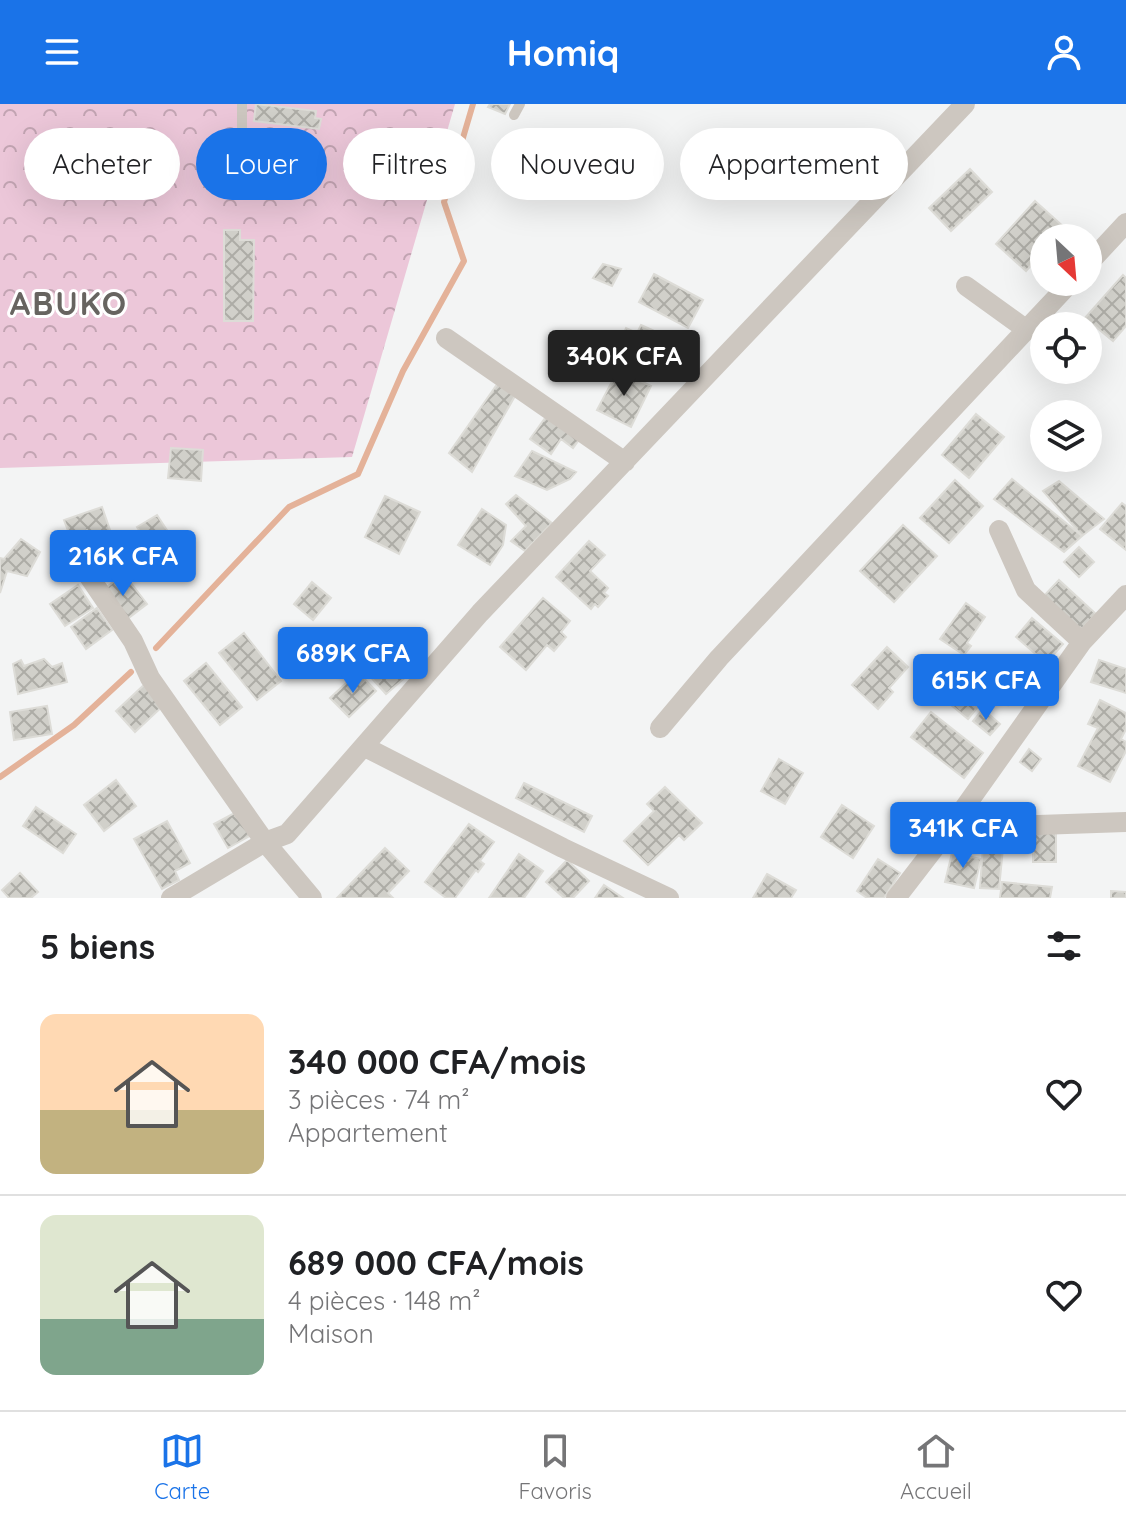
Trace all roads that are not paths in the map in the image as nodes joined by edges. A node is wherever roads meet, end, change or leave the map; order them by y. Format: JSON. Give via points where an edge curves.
{"nodes":[{"id":1,"x":242,"y":104,"type":"edge"},
{"id":2,"x":520,"y":104,"type":"edge"},
{"id":3,"x":965,"y":104,"type":"edge"},
{"id":4,"x":514,"y":115,"type":"dead end"},
{"id":5,"x":242,"y":128,"type":"edge"},
{"id":6,"x":1126,"y":223,"type":"edge"},
{"id":7,"x":1102,"y":249,"type":"edge"},
{"id":8,"x":966,"y":286,"type":"dead end"},
{"id":9,"x":1058,"y":296,"type":"edge"},
{"id":10,"x":1027,"y":330,"type":"junction"},
{"id":11,"x":446,"y":338,"type":"dead end"},
{"id":12,"x":625,"y":462,"type":"junction"},
{"id":13,"x":999,"y":530,"type":"dead end"},
{"id":14,"x":72,"y":543,"type":"dead end"},
{"id":15,"x":1126,"y":595,"type":"edge"},
{"id":16,"x":1082,"y":642,"type":"junction"},
{"id":17,"x":660,"y":728,"type":"dead end"},
{"id":18,"x":365,"y":747,"type":"junction"},
{"id":19,"x":1126,"y":822,"type":"edge"},
{"id":20,"x":950,"y":828,"type":"junction"},
{"id":21,"x":265,"y":842,"type":"junction"},
{"id":22,"x":171,"y":898,"type":"edge"},
{"id":23,"x":312,"y":898,"type":"edge"},
{"id":24,"x":669,"y":898,"type":"edge"},
{"id":25,"x":896,"y":898,"type":"edge"}],
"edges":[{"from":1,"to":5,"type":"lane"},
{"from":2,"to":4,"type":"lane"},
{"from":3,"to":12,"type":"street"},
{"from":6,"to":7,"type":"street"},
{"from":8,"to":10,"type":"street"},
{"from":9,"to":10,"type":"street"},
{"from":10,"to":17,"type":"street","via":[[719,658]]},
{"from":11,"to":12,"type":"street"},
{"from":12,"to":18,"type":"street","via":[[480,613]]},
{"from":13,"to":16,"type":"street","via":[[1026,590]]},
{"from":14,"to":21,"type":"street","via":[[150,678]]},
{"from":15,"to":16,"type":"street"},
{"from":16,"to":20,"type":"street"},
{"from":18,"to":21,"type":"street","via":[[287,834]]},
{"from":18,"to":24,"type":"street"},
{"from":19,"to":20,"type":"street"},
{"from":20,"to":25,"type":"street"},
{"from":21,"to":22,"type":"street"},
{"from":21,"to":23,"type":"street"}]}
